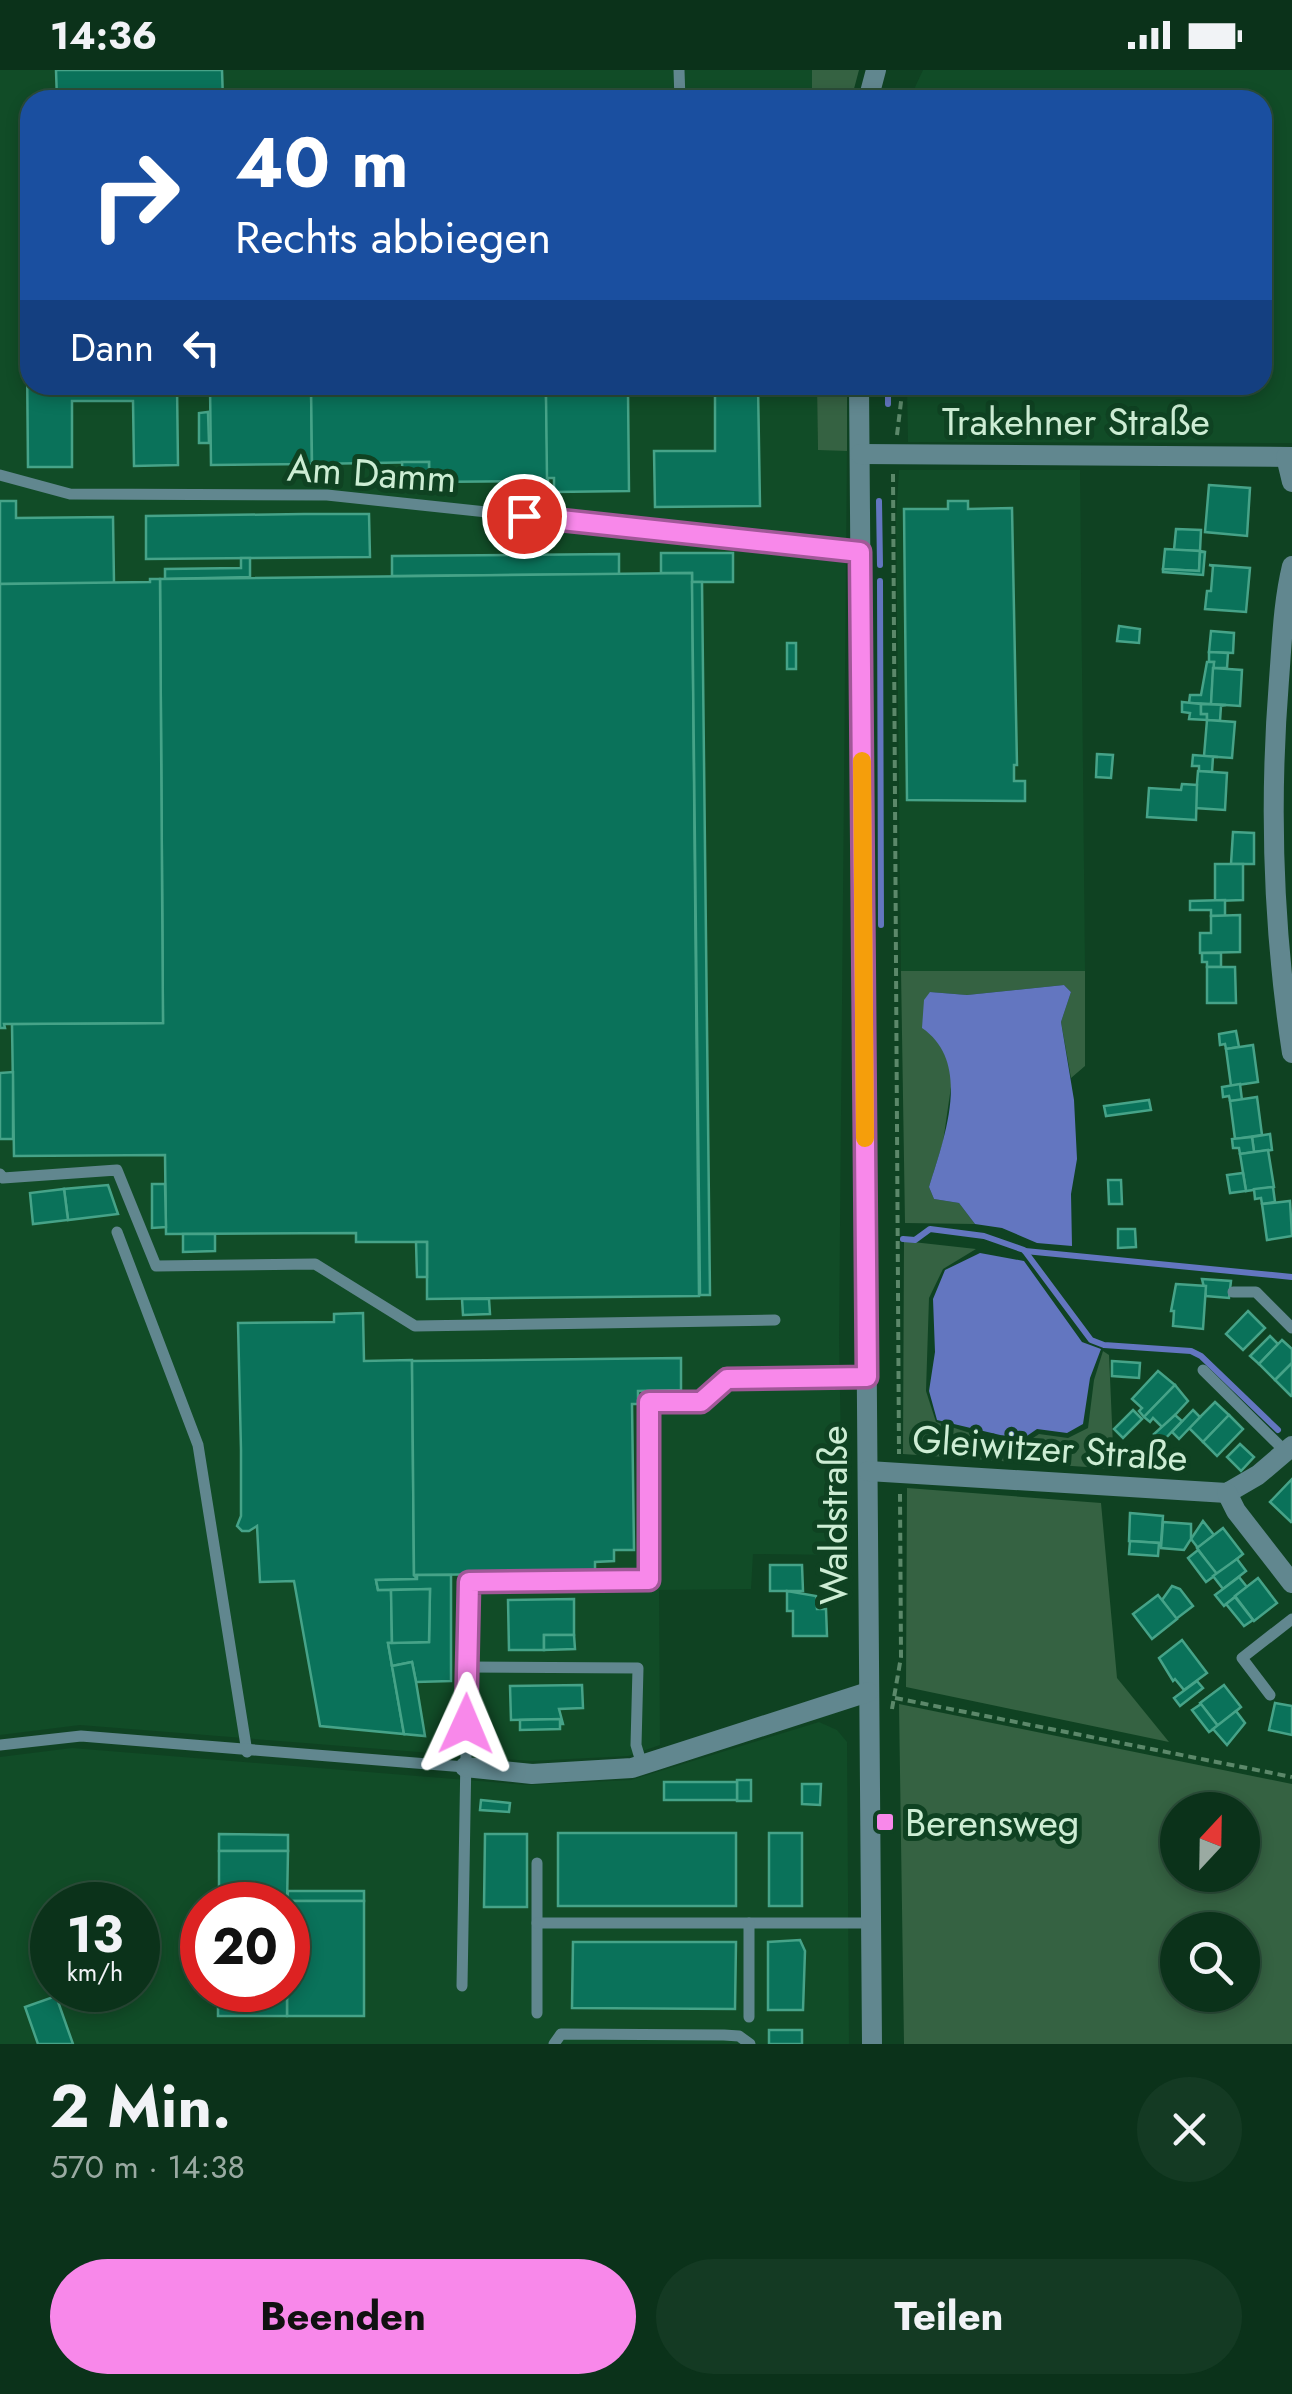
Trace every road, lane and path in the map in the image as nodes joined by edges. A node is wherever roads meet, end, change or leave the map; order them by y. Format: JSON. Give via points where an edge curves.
{"nodes":[{"id":1,"x":860,"y":395,"type":"edge"},
{"id":2,"x":903,"y":395,"type":"edge"},
{"id":3,"x":860,"y":454,"type":"junction"},
{"id":4,"x":894,"y":455,"type":"junction"},
{"id":5,"x":1289,"y":457,"type":"edge"},
{"id":6,"x":0,"y":475,"type":"edge"},
{"id":7,"x":1292,"y":482,"type":"edge"},
{"id":8,"x":860,"y":552,"type":"junction"},
{"id":9,"x":1291,"y":577,"type":"edge"},
{"id":10,"x":1292,"y":1053,"type":"edge"},
{"id":11,"x":0,"y":1174,"type":"edge"},
{"id":12,"x":117,"y":1232,"type":"dead end"},
{"id":13,"x":1233,"y":1292,"type":"dead end"},
{"id":14,"x":775,"y":1320,"type":"dead end"},
{"id":15,"x":1292,"y":1328,"type":"edge"},
{"id":16,"x":1203,"y":1370,"type":"dead end"},
{"id":17,"x":867,"y":1377,"type":"junction"},
{"id":18,"x":1289,"y":1449,"type":"edge"},
{"id":19,"x":868,"y":1470,"type":"junction"},
{"id":20,"x":900,"y":1472,"type":"junction"},
{"id":21,"x":1228,"y":1493,"type":"junction"},
{"id":22,"x":1292,"y":1582,"type":"edge"},
{"id":23,"x":1292,"y":1619,"type":"edge"},
{"id":24,"x":467,"y":1667,"type":"junction"},
{"id":25,"x":868,"y":1692,"type":"junction"},
{"id":26,"x":1270,"y":1695,"type":"dead end"},
{"id":27,"x":894,"y":1698,"type":"junction"},
{"id":28,"x":0,"y":1744,"type":"edge"},
{"id":29,"x":247,"y":1752,"type":"junction"},
{"id":30,"x":642,"y":1765,"type":"junction"},
{"id":31,"x":464,"y":1767,"type":"junction"},
{"id":32,"x":1292,"y":1777,"type":"edge"},
{"id":33,"x":537,"y":1862,"type":"dead end"},
{"id":34,"x":537,"y":1923,"type":"junction"},
{"id":35,"x":749,"y":1923,"type":"junction"},
{"id":36,"x":871,"y":1923,"type":"junction"},
{"id":37,"x":462,"y":1986,"type":"dead end"},
{"id":38,"x":537,"y":2012,"type":"dead end"},
{"id":39,"x":749,"y":2017,"type":"dead end"},
{"id":40,"x":554,"y":2044,"type":"edge"},
{"id":41,"x":750,"y":2044,"type":"edge"},
{"id":42,"x":872,"y":2044,"type":"edge"}],
"edges":[{"from":1,"to":3,"type":"street","name":"Waldstraße"},
{"from":2,"to":4,"type":"path"},
{"from":3,"to":4,"type":"street","name":"Trakehner Straße"},
{"from":3,"to":8,"type":"street","name":"Waldstraße"},
{"from":4,"to":5,"type":"street","name":"Trakehner Straße"},
{"from":4,"to":20,"type":"path"},
{"from":5,"to":7,"type":"street"},
{"from":6,"to":8,"type":"lane","name":"Am Damm","via":[[70,494],[327,495]]},
{"from":8,"to":17,"type":"street","name":"Waldstraße"},
{"from":9,"to":10,"type":"street","via":[[1273,753],[1273,860]]},
{"from":11,"to":14,"type":"lane","via":[[118,1170],[156,1266],[315,1264],[415,1326]]},
{"from":12,"to":29,"type":"lane","via":[[198,1445]]},
{"from":13,"to":15,"type":"lane","via":[[1256,1292]]},
{"from":16,"to":18,"type":"lane"},
{"from":17,"to":19,"type":"street","name":"Waldstraße"},
{"from":17,"to":24,"type":"lane","via":[[727,1379],[701,1402],[649,1402],[649,1580],[469,1582]]},
{"from":18,"to":21,"type":"street","name":"Gleiwitzer Straße"},
{"from":19,"to":20,"type":"street","name":"Gleiwitzer Straße"},
{"from":19,"to":25,"type":"street","name":"Waldstraße"},
{"from":20,"to":21,"type":"street","name":"Gleiwitzer Straße"},
{"from":20,"to":27,"type":"path","via":[[901,1657]]},
{"from":21,"to":22,"type":"street","name":"Gleiwitzer Straße"},
{"from":23,"to":26,"type":"lane","via":[[1242,1658]]},
{"from":24,"to":30,"type":"lane","via":[[638,1668],[636,1745]]},
{"from":24,"to":31,"type":"lane"},
{"from":25,"to":27,"type":"path"},
{"from":25,"to":30,"type":"street"},
{"from":25,"to":36,"type":"street","name":"Waldstraße"},
{"from":27,"to":32,"type":"path"},
{"from":28,"to":29,"type":"lane","via":[[81,1736]]},
{"from":29,"to":31,"type":"lane"},
{"from":30,"to":31,"type":"street","via":[[532,1774]]},
{"from":31,"to":37,"type":"lane"},
{"from":33,"to":34,"type":"lane"},
{"from":34,"to":35,"type":"lane"},
{"from":34,"to":38,"type":"lane"},
{"from":35,"to":36,"type":"lane"},
{"from":35,"to":39,"type":"lane"},
{"from":36,"to":42,"type":"street","name":"Waldstraße"},
{"from":40,"to":41,"type":"lane","via":[[561,2034],[739,2036]]}]}
